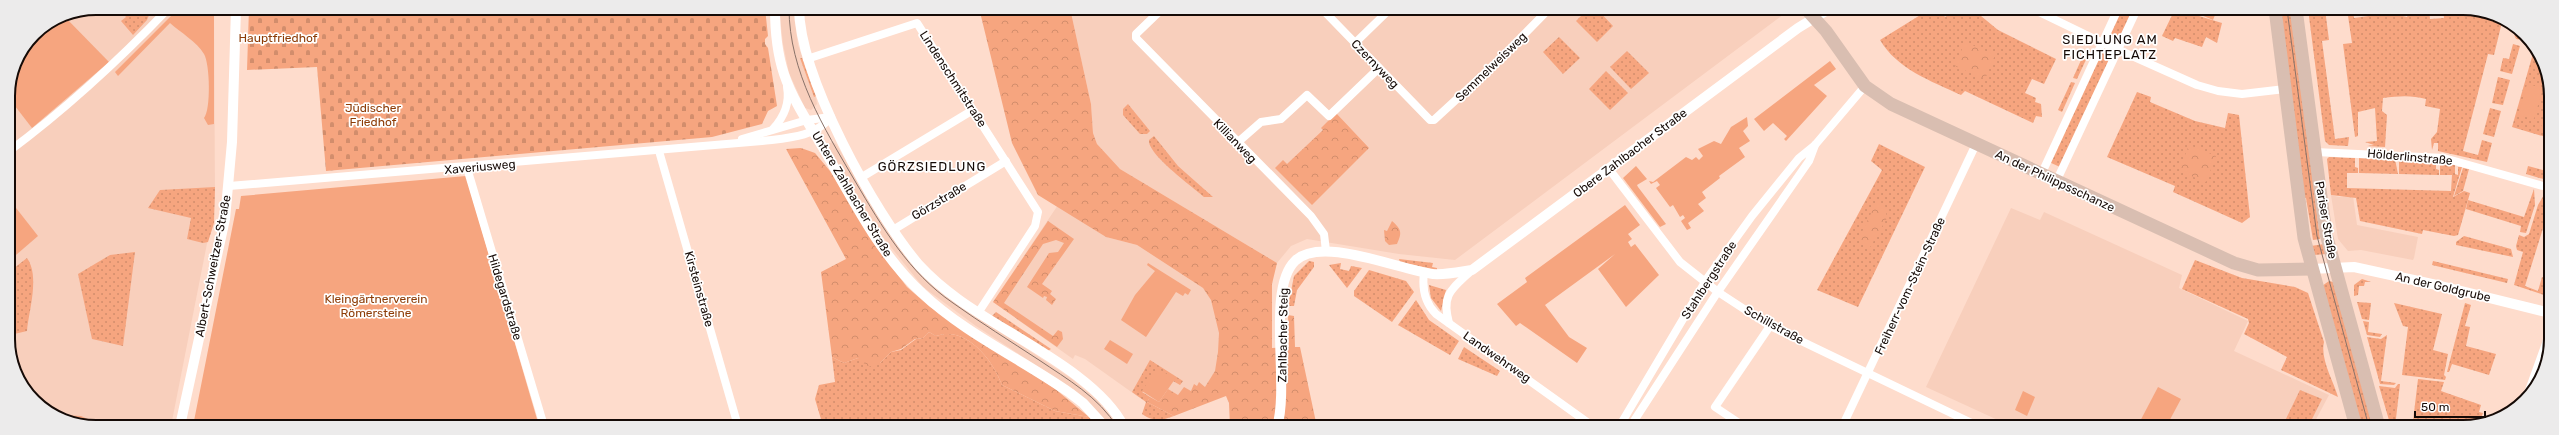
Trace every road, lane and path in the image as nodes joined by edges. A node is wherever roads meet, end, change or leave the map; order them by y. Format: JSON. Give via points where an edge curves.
{"nodes":[{"id":1,"x":162,"y":15,"type":"edge"},
{"id":2,"x":236,"y":15,"type":"edge"},
{"id":3,"x":775,"y":15,"type":"edge"},
{"id":4,"x":800,"y":15,"type":"edge"},
{"id":5,"x":1156,"y":15,"type":"edge"},
{"id":6,"x":1328,"y":15,"type":"edge"},
{"id":7,"x":1384,"y":15,"type":"edge"},
{"id":8,"x":1543,"y":15,"type":"edge"},
{"id":9,"x":1807,"y":15,"type":"edge"},
{"id":10,"x":1812,"y":15,"type":"edge"},
{"id":11,"x":2045,"y":15,"type":"edge"},
{"id":12,"x":2115,"y":15,"type":"edge"},
{"id":13,"x":2133,"y":15,"type":"edge"},
{"id":14,"x":2276,"y":15,"type":"edge"},
{"id":15,"x":2297,"y":15,"type":"edge"},
{"id":16,"x":1355,"y":42,"type":"junction"},
{"id":17,"x":2103,"y":43,"type":"junction"},
{"id":18,"x":2118,"y":50,"type":"junction"},
{"id":19,"x":807,"y":59,"type":"junction"},
{"id":20,"x":1379,"y":68,"type":"junction"},
{"id":21,"x":786,"y":78,"type":"junction"},
{"id":22,"x":1865,"y":86,"type":"junction"},
{"id":23,"x":2285,"y":89,"type":"junction"},
{"id":24,"x":973,"y":110,"type":"junction"},
{"id":25,"x":831,"y":117,"type":"junction"},
{"id":26,"x":807,"y":120,"type":"junction"},
{"id":27,"x":1430,"y":120,"type":"joint"},
{"id":28,"x":772,"y":129,"type":"junction"},
{"id":29,"x":813,"y":131,"type":"junction"},
{"id":30,"x":1237,"y":143,"type":"junction"},
{"id":31,"x":730,"y":144,"type":"junction"},
{"id":32,"x":1976,"y":144,"type":"junction"},
{"id":33,"x":1815,"y":145,"type":"junction"},
{"id":34,"x":15,"y":147,"type":"edge"},
{"id":35,"x":659,"y":151,"type":"junction"},
{"id":36,"x":2315,"y":152,"type":"junction"},
{"id":37,"x":1006,"y":161,"type":"junction"},
{"id":38,"x":467,"y":168,"type":"junction"},
{"id":39,"x":1609,"y":169,"type":"junction"},
{"id":40,"x":2041,"y":175,"type":"junction"},
{"id":41,"x":862,"y":177,"type":"junction"},
{"id":42,"x":2056,"y":182,"type":"junction"},
{"id":43,"x":229,"y":186,"type":"junction"},
{"id":44,"x":2544,"y":186,"type":"edge"},
{"id":45,"x":893,"y":230,"type":"junction"},
{"id":46,"x":1326,"y":251,"type":"junction"},
{"id":47,"x":2334,"y":266,"type":"junction"},
{"id":48,"x":2311,"y":269,"type":"junction"},
{"id":49,"x":1472,"y":270,"type":"junction"},
{"id":50,"x":1424,"y":273,"type":"junction"},
{"id":51,"x":1705,"y":282,"type":"junction"},
{"id":52,"x":1718,"y":292,"type":"junction"},
{"id":53,"x":978,"y":312,"type":"junction"},
{"id":54,"x":2544,"y":312,"type":"edge"},
{"id":55,"x":1449,"y":324,"type":"junction"},
{"id":56,"x":1770,"y":326,"type":"junction"},
{"id":57,"x":2541,"y":360,"type":"edge"},
{"id":58,"x":1868,"y":373,"type":"junction"},
{"id":59,"x":2535,"y":377,"type":"edge"},
{"id":60,"x":181,"y":420,"type":"edge"},
{"id":61,"x":542,"y":420,"type":"edge"},
{"id":62,"x":736,"y":420,"type":"edge"},
{"id":63,"x":1099,"y":420,"type":"edge"},
{"id":64,"x":1119,"y":420,"type":"edge"},
{"id":65,"x":1278,"y":420,"type":"edge"},
{"id":66,"x":1584,"y":420,"type":"edge"},
{"id":67,"x":1623,"y":420,"type":"edge"},
{"id":68,"x":1635,"y":420,"type":"edge"},
{"id":69,"x":1734,"y":420,"type":"edge"},
{"id":70,"x":1845,"y":420,"type":"edge"},
{"id":71,"x":1965,"y":420,"type":"edge"},
{"id":72,"x":2354,"y":420,"type":"edge"},
{"id":73,"x":2377,"y":420,"type":"edge"}],
"edges":[{"from":1,"to":34,"type":"street","via":[[122,56],[36,132]]},
{"from":2,"to":43,"type":"street","name":"Albert-Schweitzer-Straße"},
{"from":3,"to":21,"type":"street","name":"Untere Zahlbacher Straße","via":[[776,40]]},
{"from":4,"to":19,"type":"street","name":"Untere Zahlbacher Straße"},
{"from":5,"to":30,"type":"street","name":"Killianweg","via":[[1136,34],[1136,38]]},
{"from":6,"to":16,"type":"street","name":"Czernyweg"},
{"from":7,"to":16,"type":"street"},
{"from":8,"to":27,"type":"street","name":"Semmelweisweg","via":[[1438,119]]},
{"from":9,"to":39,"type":"street","name":"Obere Zahlbacher Straße"},
{"from":10,"to":22,"type":"main road","name":"An der Philippsschanze"},
{"from":11,"to":17,"type":"street"},
{"from":12,"to":17,"type":"street"},
{"from":13,"to":18,"type":"street"},
{"from":14,"to":23,"type":"main road","name":"Pariser Straße"},
{"from":15,"to":36,"type":"main road","name":"Pariser Straße"},
{"from":16,"to":20,"type":"street","name":"Czernyweg"},
{"from":17,"to":18,"type":"street"},
{"from":17,"to":40,"type":"street"},
{"from":18,"to":23,"type":"street","via":[[2181,79],[2218,91],[2247,94]]},
{"from":18,"to":42,"type":"street"},
{"from":19,"to":24,"type":"street","name":"Lindenschmitstraße","via":[[917,24]]},
{"from":19,"to":25,"type":"street","name":"Untere Zahlbacher Straße"},
{"from":20,"to":27,"type":"street","name":"Czernyweg"},
{"from":20,"to":30,"type":"street","via":[[1328,116],[1307,95],[1280,119],[1261,122]]},
{"from":21,"to":26,"type":"street","name":"Untere Zahlbacher Straße"},
{"from":21,"to":28,"type":"street","via":[[787,105],[781,119]]},
{"from":22,"to":32,"type":"main road","name":"An der Philippsschanze","via":[[1892,104]]},
{"from":22,"to":33,"type":"street","name":"Stahlbergstraße"},
{"from":23,"to":48,"type":"main road","name":"Pariser Straße","via":[[2301,220]]},
{"from":24,"to":37,"type":"street","name":"Lindenschmitstraße"},
{"from":24,"to":41,"type":"street"},
{"from":25,"to":26,"type":"street","name":"Xaveriusweg"},
{"from":25,"to":29,"type":"street","name":"Xaveriusweg"},
{"from":25,"to":41,"type":"street","name":"Untere Zahlbacher Straße"},
{"from":26,"to":28,"type":"street","name":"Xaveriusweg"},
{"from":26,"to":29,"type":"street","name":"Untere Zahlbacher Straße"},
{"from":28,"to":31,"type":"street","name":"Xaveriusweg"},
{"from":29,"to":31,"type":"street","name":"Xaveriusweg","via":[[794,137]]},
{"from":29,"to":63,"type":"street","name":"Untere Zahlbacher Straße","via":[[871,229],[911,283],[950,315],[1070,393]]},
{"from":30,"to":46,"type":"street","name":"Killianweg","via":[[1319,225],[1324,234]]},
{"from":31,"to":35,"type":"street","name":"Xaveriusweg"},
{"from":32,"to":40,"type":"main road","name":"An der Philippsschanze"},
{"from":32,"to":58,"type":"street","name":"Freiherr-vom-Stein-Straße"},
{"from":33,"to":51,"type":"street","name":"Stahlbergstraße","via":[[1799,158],[1752,216]]},
{"from":33,"to":52,"type":"street","name":"Stahlbergstraße","via":[[1809,161]]},
{"from":35,"to":38,"type":"street","name":"Xaveriusweg"},
{"from":35,"to":62,"type":"street","name":"Kirsteinstraße"},
{"from":36,"to":44,"type":"street","name":"Hölderlinstraße","via":[[2444,158]]},
{"from":36,"to":47,"type":"main road","name":"Pariser Straße","via":[[2323,216]]},
{"from":37,"to":45,"type":"street","name":"Görzstraße"},
{"from":37,"to":53,"type":"street","name":"Lindenschmitstraße","via":[[1038,212],[1035,226]]},
{"from":38,"to":43,"type":"street","name":"Xaveriusweg"},
{"from":38,"to":61,"type":"street","name":"Hildegardstraße"},
{"from":39,"to":49,"type":"street","name":"Obere Zahlbacher Straße"},
{"from":39,"to":51,"type":"street","name":"Schillstraße","via":[[1680,262]]},
{"from":40,"to":42,"type":"main road","name":"An der Philippsschanze"},
{"from":41,"to":45,"type":"street","name":"Untere Zahlbacher Straße"},
{"from":42,"to":48,"type":"main road","name":"An der Philippsschanze","via":[[2234,263],[2258,270]]},
{"from":43,"to":60,"type":"street","name":"Albert-Schweitzer-Straße","via":[[214,274]]},
{"from":45,"to":53,"type":"street","name":"Untere Zahlbacher Straße","via":[[933,279]]},
{"from":46,"to":50,"type":"street","name":"Zahlbacher Steig"},
{"from":46,"to":65,"type":"street","name":"Zahlbacher Steig","via":[[1312,252],[1300,257],[1290,267],[1284,280],[1281,308],[1282,403]]},
{"from":47,"to":48,"type":"street","name":"An der Philippsschanze"},
{"from":47,"to":54,"type":"street","name":"An der Goldgrube","via":[[2354,267],[2421,281]]},
{"from":47,"to":73,"type":"main road","name":"Pariser Straße"},
{"from":48,"to":72,"type":"main road","name":"Pariser Straße"},
{"from":49,"to":50,"type":"street","name":"Obere Zahlbacher Straße"},
{"from":49,"to":55,"type":"street","via":[[1447,296],[1445,306]]},
{"from":50,"to":55,"type":"street","name":"Landwehrweg","via":[[1424,292],[1428,303],[1436,314]]},
{"from":51,"to":52,"type":"street","name":"Schillstraße"},
{"from":51,"to":67,"type":"street","name":"Stahlbergstraße"},
{"from":52,"to":56,"type":"street","name":"Schillstraße"},
{"from":52,"to":68,"type":"street","name":"Stahlbergstraße"},
{"from":53,"to":64,"type":"street","name":"Untere Zahlbacher Straße","via":[[1080,379],[1111,407]]},
{"from":55,"to":66,"type":"street","name":"Landwehrweg"},
{"from":56,"to":58,"type":"street","name":"Schillstraße"},
{"from":56,"to":69,"type":"street","via":[[1715,407]]},
{"from":57,"to":59,"type":"street"},
{"from":58,"to":70,"type":"street","name":"Freiherr-vom-Stein-Straße"},
{"from":58,"to":71,"type":"street","name":"Schillstraße"}]}
